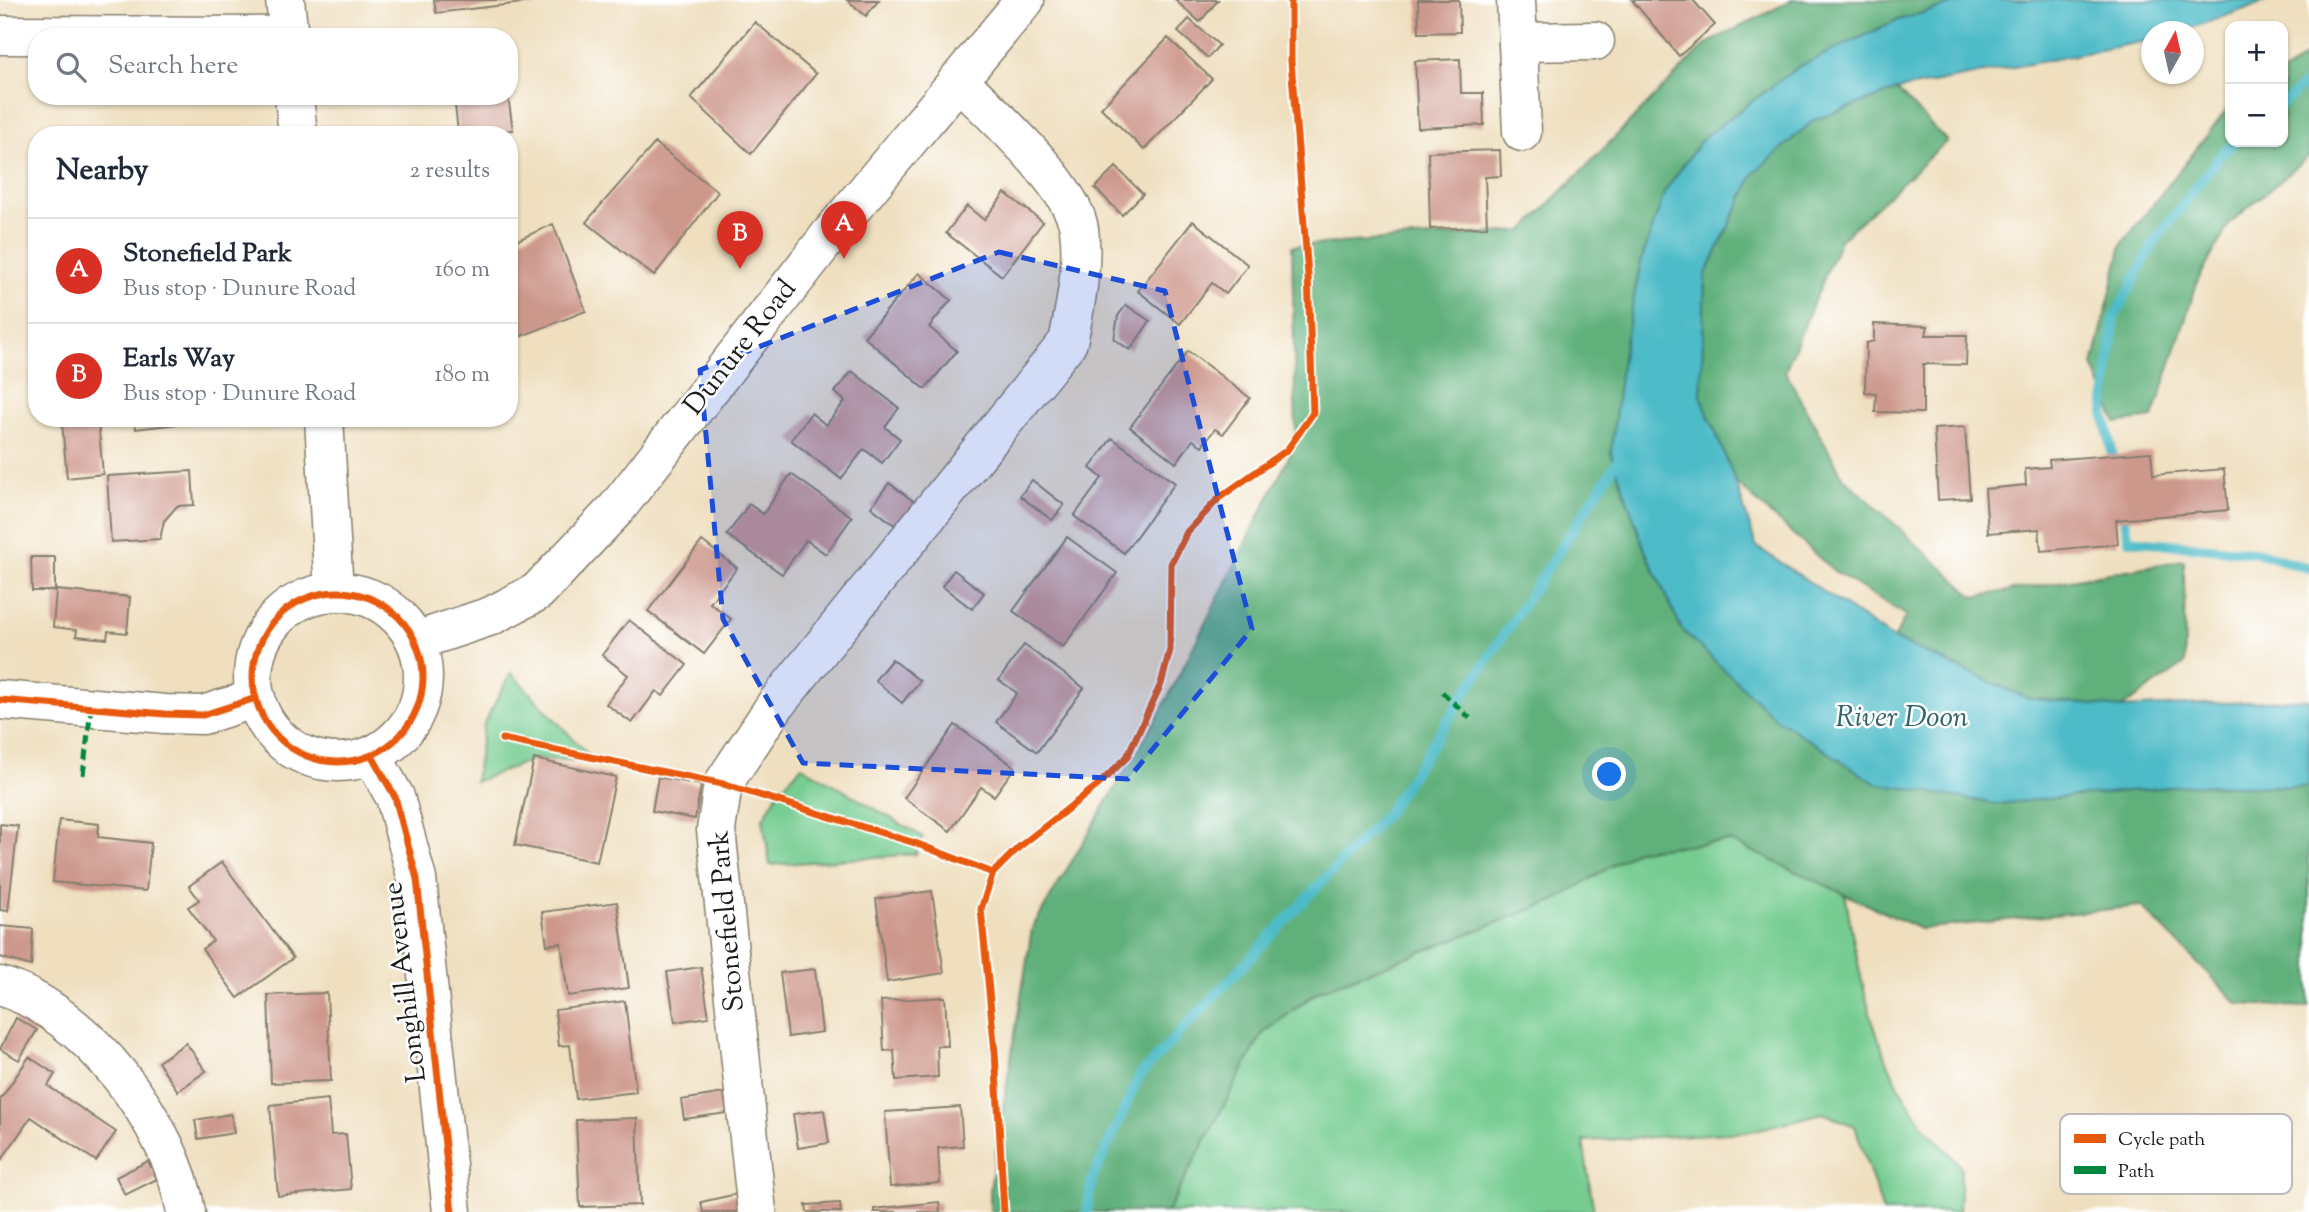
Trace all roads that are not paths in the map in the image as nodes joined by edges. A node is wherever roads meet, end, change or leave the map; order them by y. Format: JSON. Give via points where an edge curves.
{"nodes":[{"id":1,"x":1025,"y":0,"type":"edge"},
{"id":2,"x":1516,"y":0,"type":"edge"},
{"id":3,"x":288,"y":24,"type":"edge"},
{"id":4,"x":184,"y":28,"type":"edge"},
{"id":5,"x":28,"y":34,"type":"edge"},
{"id":6,"x":1,"y":35,"type":"edge"},
{"id":7,"x":1595,"y":41,"type":"dead end"},
{"id":8,"x":1518,"y":42,"type":"junction"},
{"id":9,"x":958,"y":80,"type":"junction"},
{"id":10,"x":295,"y":105,"type":"edge"},
{"id":11,"x":297,"y":126,"type":"edge"},
{"id":12,"x":1521,"y":132,"type":"dead end"},
{"id":13,"x":325,"y":427,"type":"edge"},
{"id":14,"x":334,"y":592,"type":"junction"},
{"id":15,"x":416,"y":641,"type":"junction"},
{"id":16,"x":256,"y":698,"type":"junction"},
{"id":17,"x":0,"y":700,"type":"edge"},
{"id":18,"x":372,"y":756,"type":"junction"},
{"id":19,"x":0,"y":986,"type":"edge"},
{"id":20,"x":186,"y":1212,"type":"edge"},
{"id":21,"x":452,"y":1212,"type":"edge"},
{"id":22,"x":757,"y":1212,"type":"edge"}],
"edges":[{"from":1,"to":9,"type":"street","name":"Dunure Road"},
{"from":2,"to":8,"type":"street"},
{"from":3,"to":4,"type":"street"},
{"from":5,"to":6,"type":"street"},
{"from":7,"to":8,"type":"street"},
{"from":8,"to":12,"type":"street"},
{"from":9,"to":15,"type":"street","name":"Dunure Road","via":[[829,236],[617,508],[537,592],[491,616]]},
{"from":9,"to":22,"type":"street","name":"Stonefield Park","via":[[1058,185],[1079,228],[1076,304],[1068,342],[776,704],[723,784],[716,830]]},
{"from":10,"to":11,"type":"street"},
{"from":13,"to":14,"type":"street"},
{"from":14,"to":15,"type":"street","via":[[363,595],[382,603]]},
{"from":14,"to":16,"type":"street","via":[[306,597],[290,606],[264,633],[253,669]]},
{"from":15,"to":18,"type":"street","via":[[424,672],[416,713],[405,731]]},
{"from":16,"to":17,"type":"street","via":[[203,715]]},
{"from":16,"to":18,"type":"street","via":[[267,724],[282,742],[302,754],[325,761]]},
{"from":18,"to":21,"type":"street","name":"Longhill Avenue","via":[[395,797],[417,879]]},
{"from":19,"to":20,"type":"street","via":[[24,993],[86,1039],[128,1083],[166,1149]]}]}
